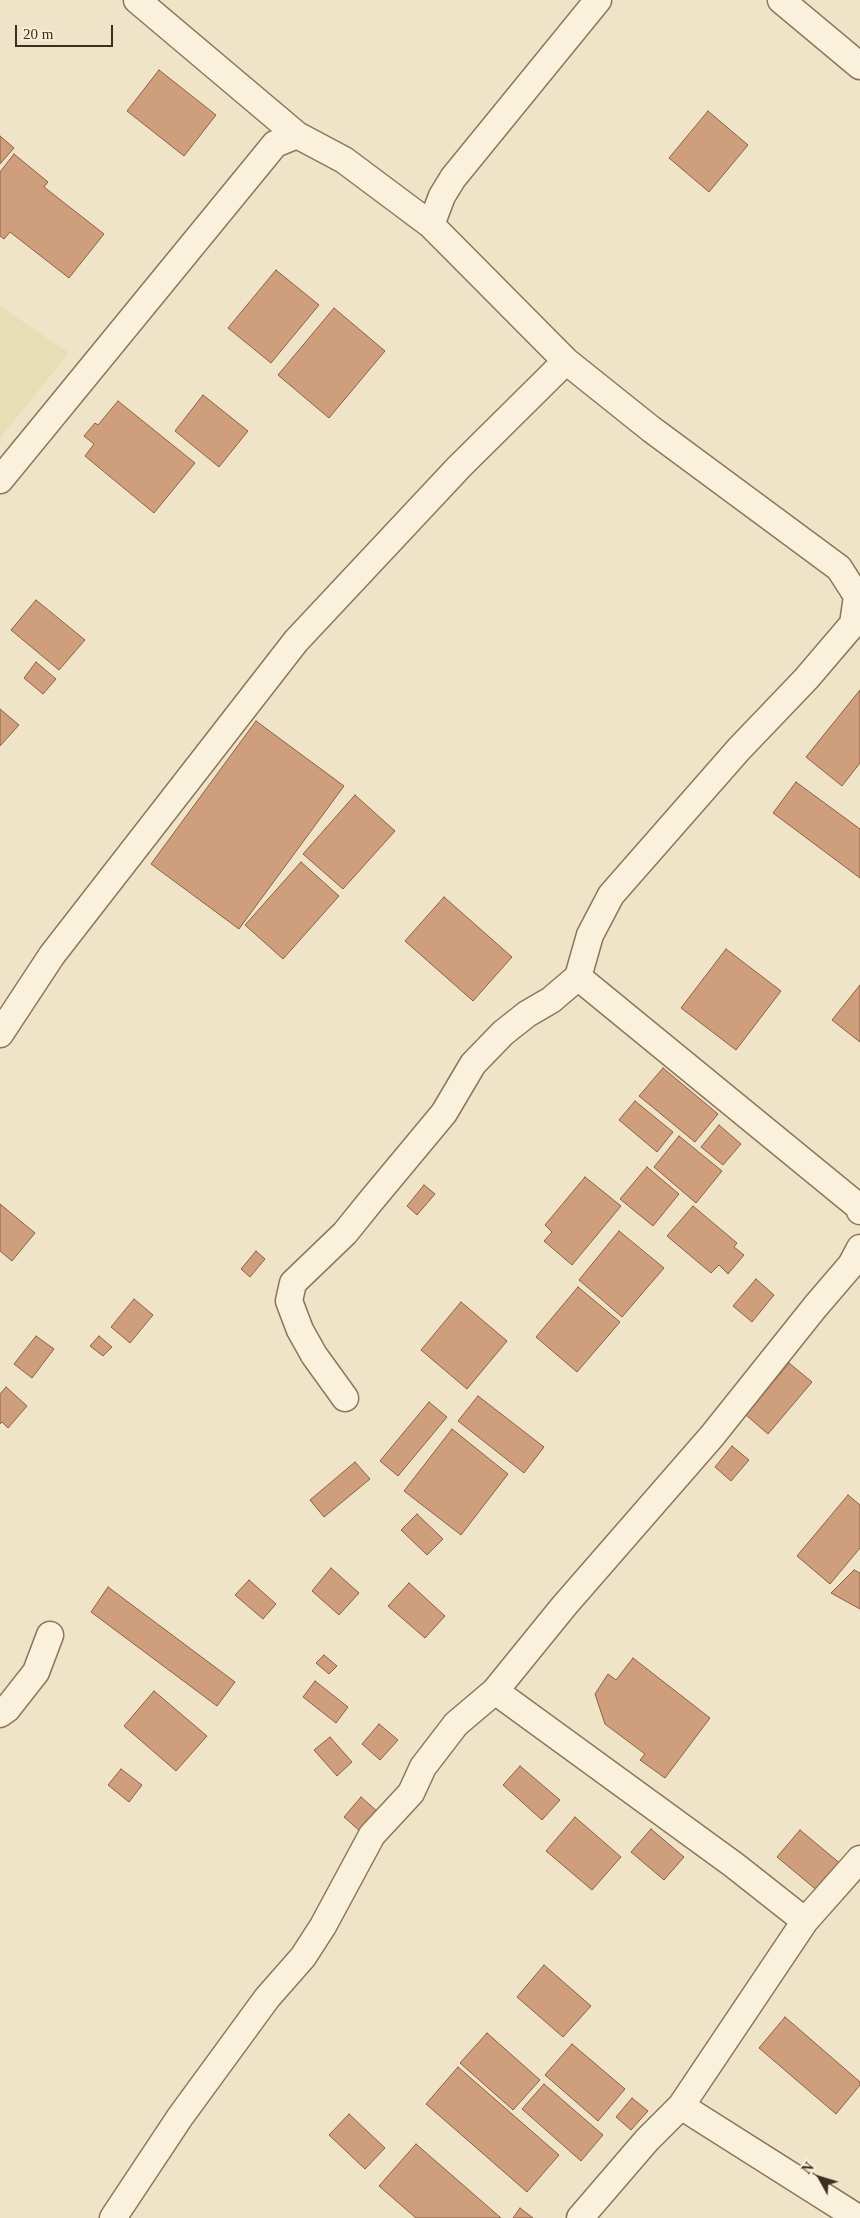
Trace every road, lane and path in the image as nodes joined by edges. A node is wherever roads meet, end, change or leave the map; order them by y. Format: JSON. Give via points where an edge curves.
{"nodes":[{"id":1,"x":138,"y":0,"type":"edge"},
{"id":2,"x":598,"y":0,"type":"edge"},
{"id":3,"x":781,"y":0,"type":"edge"},
{"id":4,"x":860,"y":66,"type":"edge"},
{"id":5,"x":297,"y":135,"type":"junction"},
{"id":6,"x":431,"y":225,"type":"junction"},
{"id":7,"x":566,"y":362,"type":"junction"},
{"id":8,"x":0,"y":480,"type":"edge"},
{"id":9,"x":578,"y":977,"type":"junction"},
{"id":10,"x":0,"y":1034,"type":"edge"},
{"id":11,"x":860,"y":1211,"type":"edge"},
{"id":12,"x":860,"y":1248,"type":"edge"},
{"id":13,"x":345,"y":1398,"type":"dead end"},
{"id":14,"x":50,"y":1635,"type":"dead end"},
{"id":15,"x":495,"y":1691,"type":"junction"},
{"id":16,"x":0,"y":1714,"type":"edge"},
{"id":17,"x":860,"y":1858,"type":"edge"},
{"id":18,"x":805,"y":1921,"type":"junction"},
{"id":19,"x":682,"y":2106,"type":"junction"},
{"id":20,"x":113,"y":2218,"type":"edge"},
{"id":21,"x":580,"y":2218,"type":"edge"},
{"id":22,"x":858,"y":2218,"type":"edge"}],
"edges":[{"from":1,"to":5,"type":"street"},
{"from":2,"to":6,"type":"street","via":[[454,178],[442,196]]},
{"from":3,"to":4,"type":"street"},
{"from":5,"to":6,"type":"street","via":[[344,160]]},
{"from":5,"to":8,"type":"street","via":[[275,144]]},
{"from":6,"to":7,"type":"street"},
{"from":7,"to":9,"type":"street","via":[[839,568],[857,596],[853,624],[611,895],[590,935]]},
{"from":7,"to":10,"type":"street","via":[[459,467],[296,641],[52,955]]},
{"from":9,"to":11,"type":"street"},
{"from":9,"to":13,"type":"street","via":[[503,1033],[473,1064],[444,1113],[383,1188],[345,1232],[293,1283],[289,1302],[300,1330]]},
{"from":12,"to":15,"type":"street","via":[[851,1265],[814,1306],[712,1436]]},
{"from":14,"to":16,"type":"street","via":[[36,1672]]},
{"from":15,"to":18,"type":"street","via":[[726,1859]]},
{"from":15,"to":20,"type":"street","via":[[456,1724],[423,1767],[411,1793],[372,1835],[303,1957],[267,1998],[180,2117]]},
{"from":17,"to":18,"type":"street"},
{"from":18,"to":19,"type":"street"},
{"from":19,"to":21,"type":"street","via":[[647,2140]]},
{"from":19,"to":22,"type":"street"}]}
